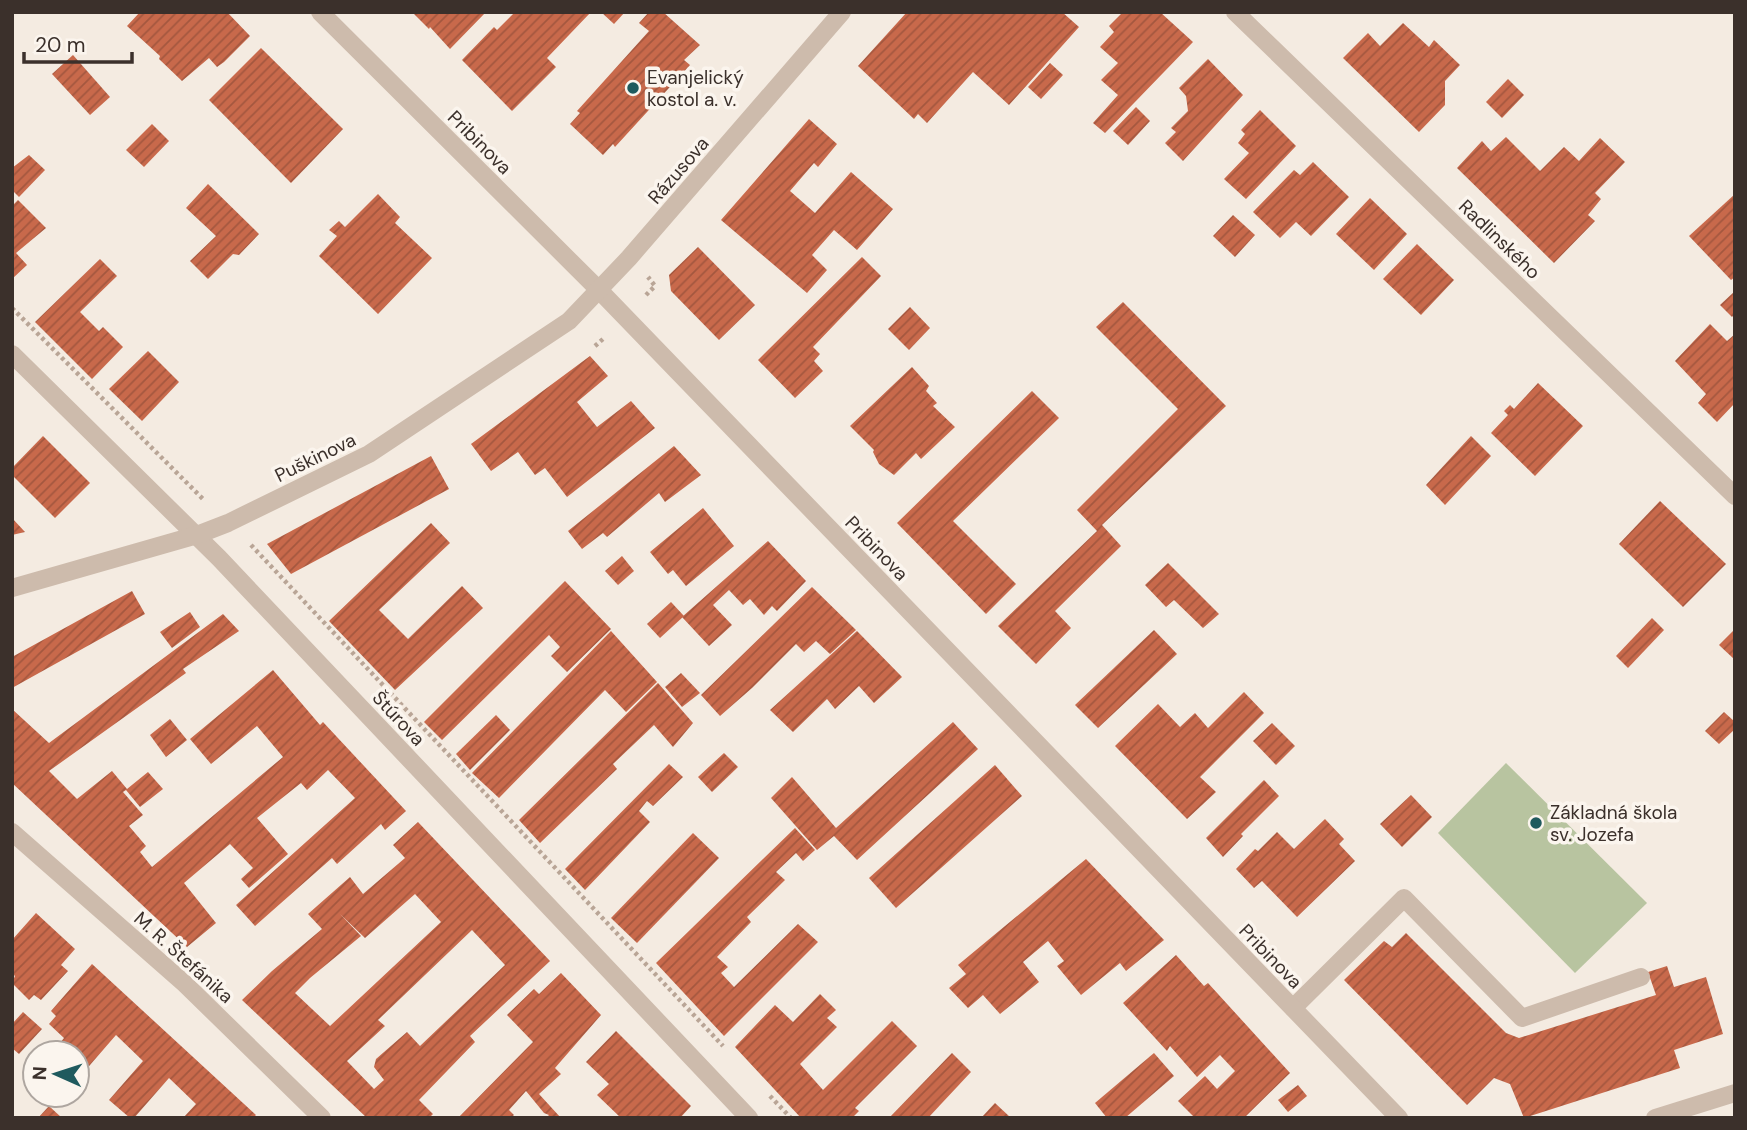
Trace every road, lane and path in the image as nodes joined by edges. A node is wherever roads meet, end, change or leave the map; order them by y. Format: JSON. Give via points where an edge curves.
{"nodes":[{"id":1,"x":320,"y":12,"type":"edge"},
{"id":2,"x":842,"y":12,"type":"edge"},
{"id":3,"x":1235,"y":12,"type":"edge"},
{"id":4,"x":645,"y":274,"type":"dead end"},
{"id":5,"x":599,"y":290,"type":"junction"},
{"id":6,"x":646,"y":295,"type":"dead end"},
{"id":7,"x":12,"y":308,"type":"edge"},
{"id":8,"x":603,"y":339,"type":"dead end"},
{"id":9,"x":595,"y":346,"type":"dead end"},
{"id":10,"x":12,"y":354,"type":"edge"},
{"id":11,"x":1735,"y":496,"type":"edge"},
{"id":12,"x":203,"y":499,"type":"dead end"},
{"id":13,"x":197,"y":535,"type":"junction"},
{"id":14,"x":251,"y":545,"type":"dead end"},
{"id":15,"x":12,"y":588,"type":"edge"},
{"id":16,"x":12,"y":832,"type":"edge"},
{"id":17,"x":1641,"y":977,"type":"dead end"},
{"id":18,"x":1293,"y":1009,"type":"junction"},
{"id":19,"x":724,"y":1047,"type":"dead end"},
{"id":20,"x":762,"y":1088,"type":"dead end"},
{"id":21,"x":1735,"y":1093,"type":"edge"},
{"id":22,"x":322,"y":1118,"type":"edge"},
{"id":23,"x":749,"y":1118,"type":"edge"},
{"id":24,"x":790,"y":1118,"type":"edge"},
{"id":25,"x":1399,"y":1118,"type":"edge"},
{"id":26,"x":1655,"y":1118,"type":"edge"}],
"edges":[{"from":1,"to":5,"type":"street","name":"Pribinova"},
{"from":2,"to":5,"type":"street","name":"Rázusova"},
{"from":3,"to":11,"type":"street","name":"Radlinského"},
{"from":4,"to":6,"type":"path","via":[[655,286]]},
{"from":5,"to":13,"type":"street","name":"Puškinova","via":[[569,321],[369,454]]},
{"from":5,"to":18,"type":"street","name":"Pribinova"},
{"from":7,"to":12,"type":"path"},
{"from":8,"to":9,"type":"path"},
{"from":10,"to":13,"type":"street","name":"Štúrova"},
{"from":13,"to":15,"type":"street","name":"Puškinova"},
{"from":13,"to":23,"type":"street","name":"Štúrova"},
{"from":14,"to":19,"type":"path"},
{"from":16,"to":22,"type":"street","name":"M. R. Štefánika","via":[[185,984]]},
{"from":17,"to":18,"type":"street","via":[[1522,1018],[1404,898]]},
{"from":18,"to":25,"type":"street","name":"Pribinova"},
{"from":20,"to":24,"type":"path"},
{"from":21,"to":26,"type":"street"}]}
